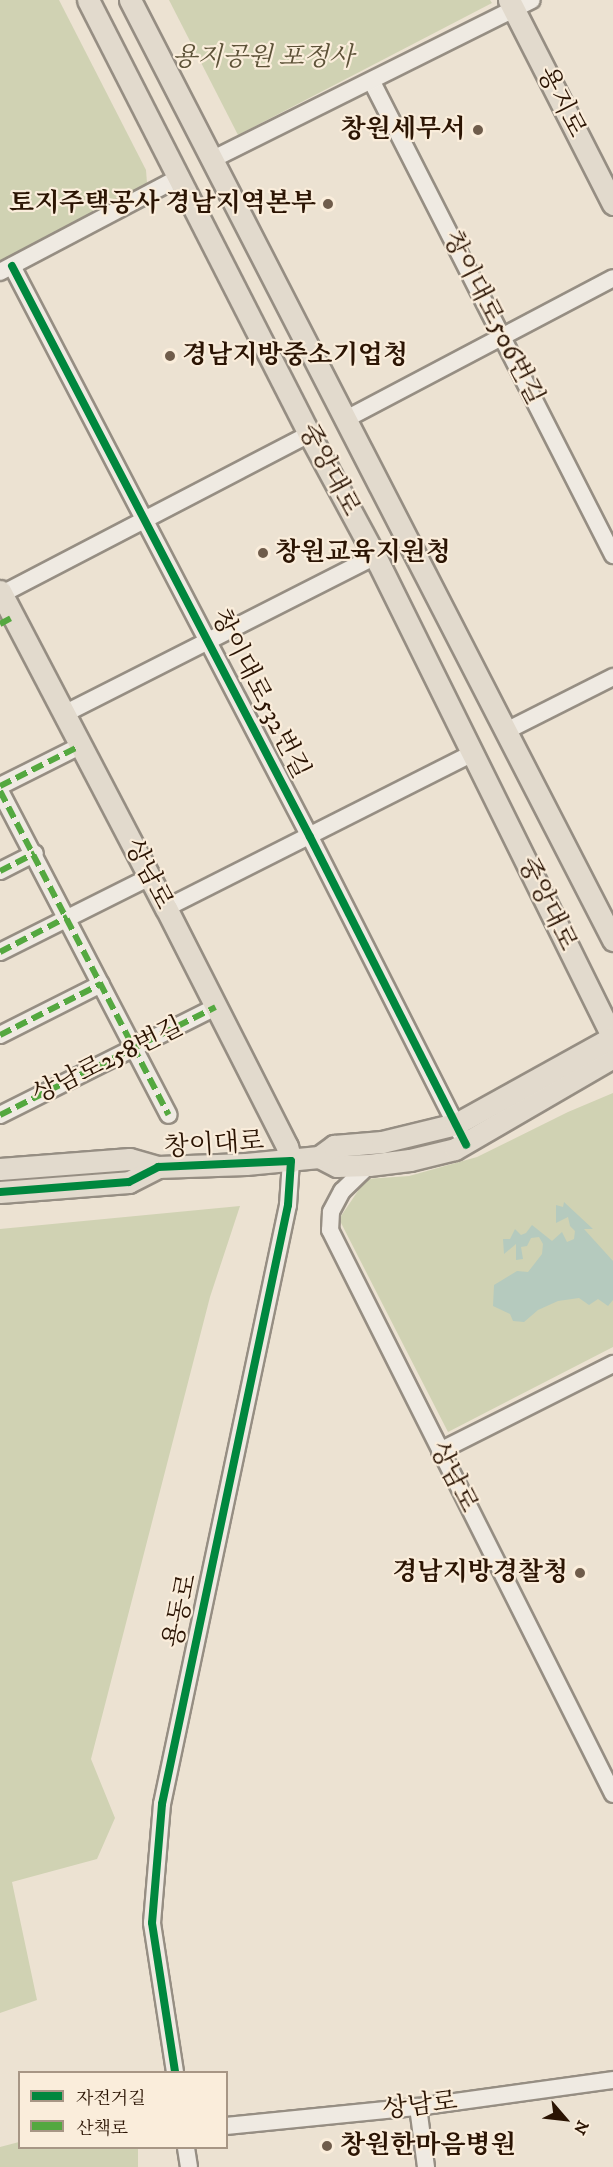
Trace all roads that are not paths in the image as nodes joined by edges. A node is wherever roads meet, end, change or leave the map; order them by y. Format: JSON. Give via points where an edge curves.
{"nodes":[{"id":1,"x":88,"y":0,"type":"edge"},
{"id":2,"x":130,"y":0,"type":"edge"},
{"id":3,"x":518,"y":3,"type":"edge"},
{"id":4,"x":372,"y":82,"type":"junction"},
{"id":5,"x":213,"y":159,"type":"junction"},
{"id":6,"x":180,"y":177,"type":"junction"},
{"id":7,"x":613,"y":204,"type":"edge"},
{"id":8,"x":6,"y":269,"type":"edge"},
{"id":9,"x":613,"y":278,"type":"edge"},
{"id":10,"x":502,"y":336,"type":"junction"},
{"id":11,"x":346,"y":419,"type":"junction"},
{"id":12,"x":309,"y":434,"type":"junction"},
{"id":13,"x":146,"y":521,"type":"junction"},
{"id":14,"x":613,"y":555,"type":"edge"},
{"id":15,"x":375,"y":556,"type":"junction"},
{"id":16,"x":1,"y":592,"type":"edge"},
{"id":17,"x":6,"y":620,"type":"edge"},
{"id":18,"x":208,"y":640,"type":"junction"},
{"id":19,"x":613,"y":676,"type":"edge"},
{"id":20,"x":66,"y":713,"type":"junction"},
{"id":21,"x":506,"y":731,"type":"junction"},
{"id":22,"x":80,"y":746,"type":"junction"},
{"id":23,"x":473,"y":753,"type":"junction"},
{"id":24,"x":0,"y":786,"type":"edge"},
{"id":25,"x":0,"y":791,"type":"edge"},
{"id":26,"x":310,"y":837,"type":"junction"},
{"id":27,"x":34,"y":854,"type":"junction"},
{"id":28,"x":0,"y":871,"type":"edge"},
{"id":29,"x":150,"y":878,"type":"junction"},
{"id":30,"x":166,"y":908,"type":"junction"},
{"id":31,"x":67,"y":917,"type":"junction"},
{"id":32,"x":613,"y":939,"type":"edge"},
{"id":33,"x":0,"y":952,"type":"edge"},
{"id":34,"x":101,"y":984,"type":"junction"},
{"id":35,"x":216,"y":1007,"type":"junction"},
{"id":36,"x":0,"y":1035,"type":"edge"},
{"id":37,"x":613,"y":1037,"type":"edge"},
{"id":38,"x":134,"y":1048,"type":"junction"},
{"id":39,"x":613,"y":1057,"type":"edge"},
{"id":40,"x":0,"y":1114,"type":"edge"},
{"id":41,"x":169,"y":1115,"type":"dead end"},
{"id":42,"x":456,"y":1124,"type":"junction"},
{"id":43,"x":466,"y":1144,"type":"junction"},
{"id":44,"x":319,"y":1157,"type":"junction"},
{"id":45,"x":291,"y":1161,"type":"junction"},
{"id":46,"x":369,"y":1165,"type":"junction"},
{"id":47,"x":158,"y":1167,"type":"junction"},
{"id":48,"x":0,"y":1169,"type":"edge"},
{"id":49,"x":0,"y":1192,"type":"edge"},
{"id":50,"x":613,"y":1364,"type":"edge"},
{"id":51,"x":440,"y":1451,"type":"junction"},
{"id":52,"x":613,"y":1794,"type":"edge"},
{"id":53,"x":175,"y":2071,"type":"edge"},
{"id":54,"x":613,"y":2080,"type":"edge"},
{"id":55,"x":418,"y":2107,"type":"junction"},
{"id":56,"x":228,"y":2126,"type":"edge"},
{"id":57,"x":186,"y":2149,"type":"edge"},
{"id":58,"x":189,"y":2167,"type":"edge"},
{"id":59,"x":426,"y":2167,"type":"edge"}],
"edges":[{"from":1,"to":6,"type":"main road","name":"중앙대로"},
{"from":2,"to":5,"type":"main road","name":"중앙대로"},
{"from":3,"to":4,"type":"street"},
{"from":3,"to":7,"type":"main road","name":"용지로"},
{"from":4,"to":5,"type":"street"},
{"from":4,"to":10,"type":"street","name":"창이대로506번길"},
{"from":5,"to":11,"type":"main road","name":"중앙대로"},
{"from":6,"to":8,"type":"street"},
{"from":6,"to":12,"type":"main road","name":"중앙대로"},
{"from":8,"to":13,"type":"street","name":"창이대로532번길"},
{"from":9,"to":10,"type":"street"},
{"from":10,"to":11,"type":"street"},
{"from":10,"to":14,"type":"street","name":"창이대로506번길"},
{"from":11,"to":21,"type":"main road","name":"중앙대로"},
{"from":12,"to":13,"type":"street"},
{"from":12,"to":15,"type":"main road","name":"중앙대로"},
{"from":13,"to":16,"type":"street"},
{"from":13,"to":18,"type":"street","name":"창이대로532번길"},
{"from":15,"to":18,"type":"street"},
{"from":15,"to":23,"type":"main road","name":"중앙대로"},
{"from":16,"to":17,"type":"main road","name":"상남로"},
{"from":17,"to":20,"type":"main road","name":"상남로"},
{"from":18,"to":20,"type":"street"},
{"from":18,"to":26,"type":"street","name":"창이대로532번길"},
{"from":19,"to":21,"type":"street"},
{"from":20,"to":22,"type":"main road","name":"상남로"},
{"from":21,"to":32,"type":"main road","name":"중앙대로"},
{"from":22,"to":24,"type":"street"},
{"from":22,"to":29,"type":"main road","name":"상남로"},
{"from":23,"to":26,"type":"street"},
{"from":23,"to":37,"type":"main road","name":"중앙대로"},
{"from":25,"to":27,"type":"street"},
{"from":26,"to":30,"type":"street"},
{"from":26,"to":42,"type":"street","name":"창이대로532번길"},
{"from":27,"to":28,"type":"street"},
{"from":27,"to":31,"type":"street"},
{"from":29,"to":30,"type":"main road","name":"상남로"},
{"from":29,"to":31,"type":"street"},
{"from":30,"to":35,"type":"main road","name":"상남로"},
{"from":31,"to":33,"type":"street"},
{"from":31,"to":34,"type":"street"},
{"from":34,"to":36,"type":"street"},
{"from":34,"to":38,"type":"street"},
{"from":35,"to":38,"type":"street","name":"상남로258번길"},
{"from":35,"to":45,"type":"main road","name":"상남로"},
{"from":37,"to":42,"type":"main road","name":"창이대로"},
{"from":38,"to":40,"type":"street","name":"상남로258번길"},
{"from":38,"to":41,"type":"street"},
{"from":39,"to":43,"type":"main road","name":"창이대로"},
{"from":42,"to":43,"type":"street","name":"창이대로532번길"},
{"from":42,"to":44,"type":"main road","name":"창이대로","via":[[392,1140],[334,1146]]},
{"from":43,"to":46,"type":"main road","name":"창이대로","via":[[410,1160]]},
{"from":44,"to":45,"type":"main road","name":"창이대로"},
{"from":44,"to":46,"type":"main road","name":"창이대로","via":[[337,1166]]},
{"from":45,"to":47,"type":"main road","name":"창이대로"},
{"from":45,"to":53,"type":"street","name":"용동로","via":[[288,1205],[162,1804],[152,1923]]},
{"from":46,"to":51,"type":"street","name":"상남로","via":[[342,1191],[331,1212],[330,1230]]},
{"from":47,"to":48,"type":"main road","name":"창이대로","via":[[130,1159]]},
{"from":47,"to":49,"type":"main road","name":"창이대로","via":[[129,1182]]},
{"from":50,"to":51,"type":"street"},
{"from":51,"to":52,"type":"street","name":"상남로"},
{"from":54,"to":55,"type":"street","name":"상남로"},
{"from":55,"to":56,"type":"street","name":"상남로"},
{"from":55,"to":59,"type":"street"},
{"from":57,"to":58,"type":"street"}]}
